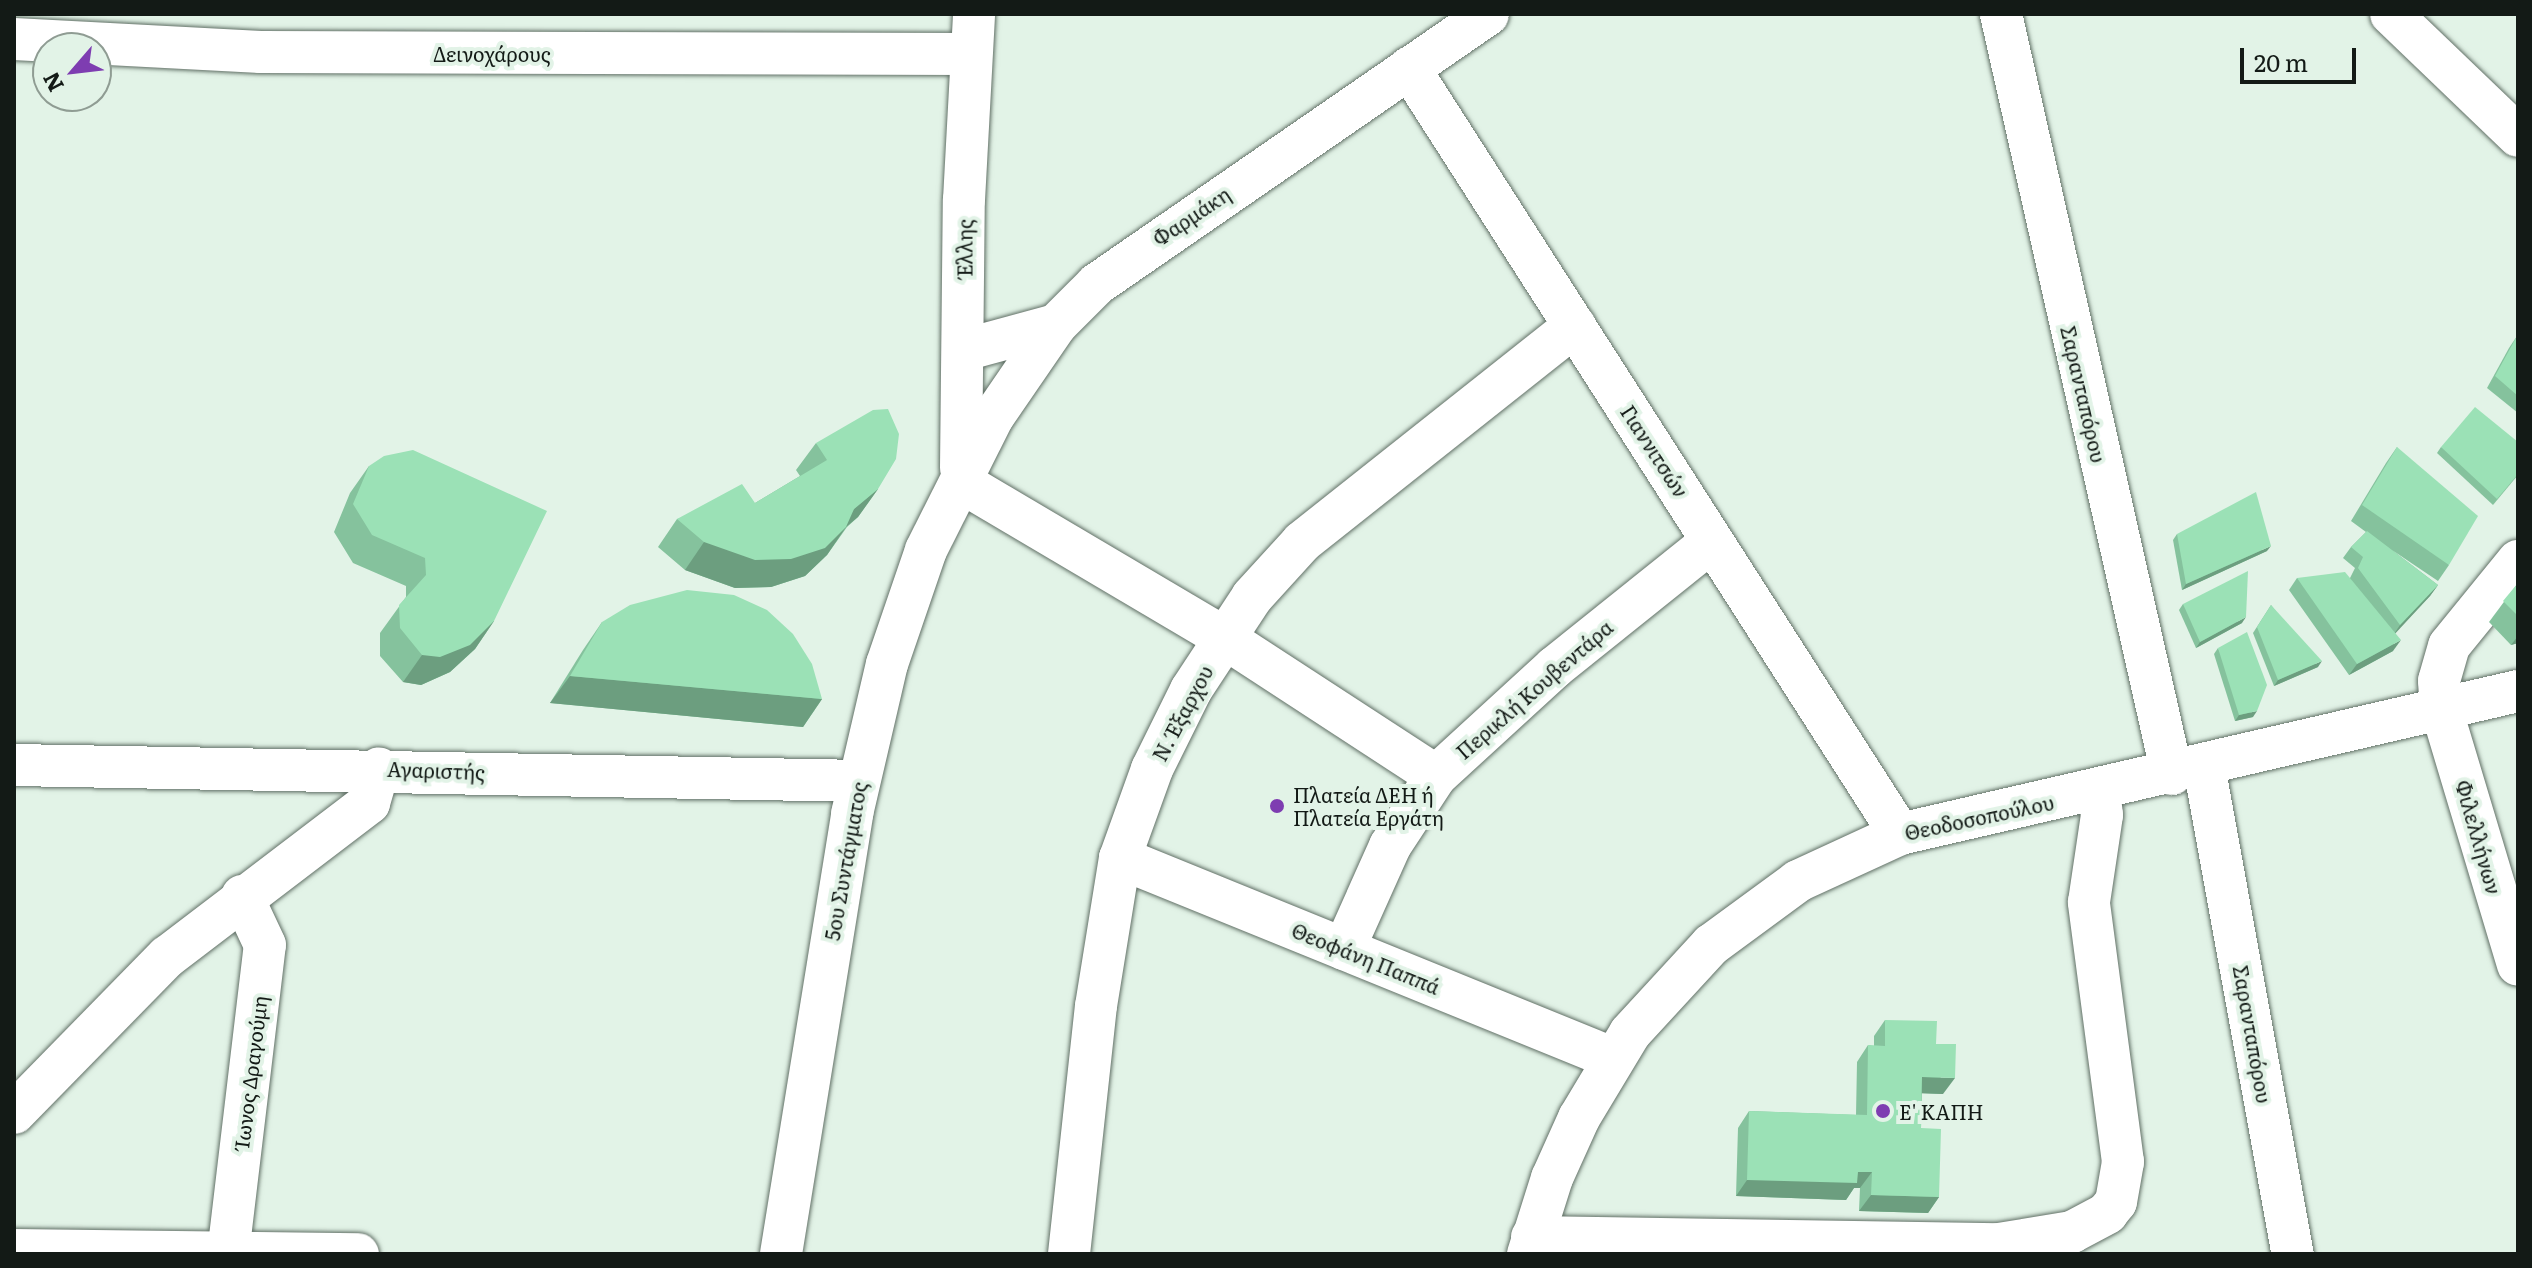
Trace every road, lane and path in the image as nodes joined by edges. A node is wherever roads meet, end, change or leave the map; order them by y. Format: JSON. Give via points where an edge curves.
{"nodes":[{"id":1,"x":1488,"y":14,"type":"edge"},
{"id":2,"x":2001,"y":14,"type":"edge"},
{"id":3,"x":2391,"y":14,"type":"edge"},
{"id":4,"x":973,"y":34,"type":"edge"},
{"id":5,"x":14,"y":39,"type":"edge"},
{"id":6,"x":1409,"y":68,"type":"junction"},
{"id":7,"x":2518,"y":136,"type":"edge"},
{"id":8,"x":1056,"y":325,"type":"junction"},
{"id":9,"x":1575,"y":326,"type":"junction"},
{"id":10,"x":964,"y":350,"type":"junction"},
{"id":11,"x":961,"y":482,"type":"junction"},
{"id":12,"x":1712,"y":541,"type":"junction"},
{"id":13,"x":2518,"y":561,"type":"edge"},
{"id":14,"x":1223,"y":637,"type":"junction"},
{"id":15,"x":2518,"y":691,"type":"edge"},
{"id":16,"x":2441,"y":708,"type":"junction"},
{"id":17,"x":14,"y":765,"type":"edge"},
{"id":18,"x":379,"y":768,"type":"junction"},
{"id":19,"x":2188,"y":770,"type":"junction"},
{"id":20,"x":1436,"y":776,"type":"junction"},
{"id":21,"x":859,"y":781,"type":"junction"},
{"id":22,"x":2099,"y":791,"type":"junction"},
{"id":23,"x":1900,"y":834,"type":"junction"},
{"id":24,"x":1120,"y":858,"type":"junction"},
{"id":25,"x":242,"y":896,"type":"junction"},
{"id":26,"x":1344,"y":949,"type":"junction"},
{"id":27,"x":2518,"y":965,"type":"edge"},
{"id":28,"x":1612,"y":1058,"type":"junction"},
{"id":29,"x":14,"y":1113,"type":"edge"},
{"id":30,"x":1530,"y":1246,"type":"edge"},
{"id":31,"x":2000,"y":1249,"type":"edge"},
{"id":32,"x":14,"y":1250,"type":"edge"},
{"id":33,"x":228,"y":1253,"type":"edge"},
{"id":34,"x":358,"y":1254,"type":"edge"},
{"id":35,"x":781,"y":1254,"type":"edge"},
{"id":36,"x":1069,"y":1254,"type":"edge"},
{"id":37,"x":2293,"y":1254,"type":"edge"}],
"edges":[{"from":1,"to":6,"type":"street","name":"Φαρμάκη"},
{"from":2,"to":19,"type":"street","name":"Σαρανταπόρου"},
{"from":3,"to":7,"type":"street"},
{"from":4,"to":5,"type":"street","name":"Δεινοχάρους","via":[[261,52]]},
{"from":4,"to":10,"type":"street","name":"Έλλης"},
{"from":6,"to":8,"type":"street","name":"Φαρμάκη","via":[[1134,256]]},
{"from":6,"to":9,"type":"street","name":"Γιαννιτσών"},
{"from":8,"to":10,"type":"street"},
{"from":8,"to":11,"type":"street","name":"Φαρμάκη","via":[[1001,405]]},
{"from":9,"to":12,"type":"street","name":"Γιαννιτσών"},
{"from":9,"to":14,"type":"street","name":"Ν. Έξαρχου","via":[[1302,542]]},
{"from":10,"to":11,"type":"street","name":"Έλλης"},
{"from":11,"to":14,"type":"street"},
{"from":11,"to":21,"type":"street","name":"5ου Συντάγματος","via":[[905,602]]},
{"from":12,"to":20,"type":"street","name":"Περικλή Κουβεντάρα","via":[[1555,667]]},
{"from":12,"to":23,"type":"street","name":"Γιαννιτσών"},
{"from":13,"to":16,"type":"street","name":"Φιλελλήνων","via":[[2449,646],[2439,681]]},
{"from":14,"to":20,"type":"street"},
{"from":14,"to":24,"type":"street","name":"Ν. Έξαρχου","via":[[1152,769]]},
{"from":15,"to":16,"type":"street","name":"Θεοδοσοπούλου"},
{"from":16,"to":19,"type":"street","name":"Θεοδοσοπούλου"},
{"from":16,"to":27,"type":"street","name":"Φιλελλήνων"},
{"from":17,"to":18,"type":"street","name":"Αγαριστής"},
{"from":18,"to":21,"type":"street","name":"Αγαριστής"},
{"from":18,"to":25,"type":"street","via":[[369,803]]},
{"from":19,"to":22,"type":"street","name":"Θεοδοσοπούλου"},
{"from":19,"to":37,"type":"street","name":"Σαρανταπόρου"},
{"from":20,"to":26,"type":"street","name":"Περικλή Κουβεντάρα","via":[[1390,846]]},
{"from":21,"to":35,"type":"street","name":"5ου Συντάγματος"},
{"from":22,"to":23,"type":"street","name":"Θεοδοσοπούλου"},
{"from":22,"to":31,"type":"street","via":[[2101,828],[2089,902],[2122,1182],[2116,1202],[2092,1223]]},
{"from":23,"to":28,"type":"street","name":"Θεοδοσοπούλου","via":[[1820,869],[1755,909],[1668,987]]},
{"from":24,"to":26,"type":"street","name":"Θεοφάνη Παππά"},
{"from":24,"to":36,"type":"street","name":"Ν. Έξαρχου","via":[[1096,1006]]},
{"from":25,"to":29,"type":"street","via":[[138,983]]},
{"from":25,"to":33,"type":"street","name":"Ίωνος Δραγούμη","via":[[265,945]]},
{"from":26,"to":28,"type":"street","name":"Θεοφάνη Παππά"},
{"from":28,"to":30,"type":"street","name":"Θεοδοσοπούλου","via":[[1552,1178]]},
{"from":30,"to":31,"type":"street"},
{"from":32,"to":33,"type":"street"},
{"from":33,"to":34,"type":"street"}]}
